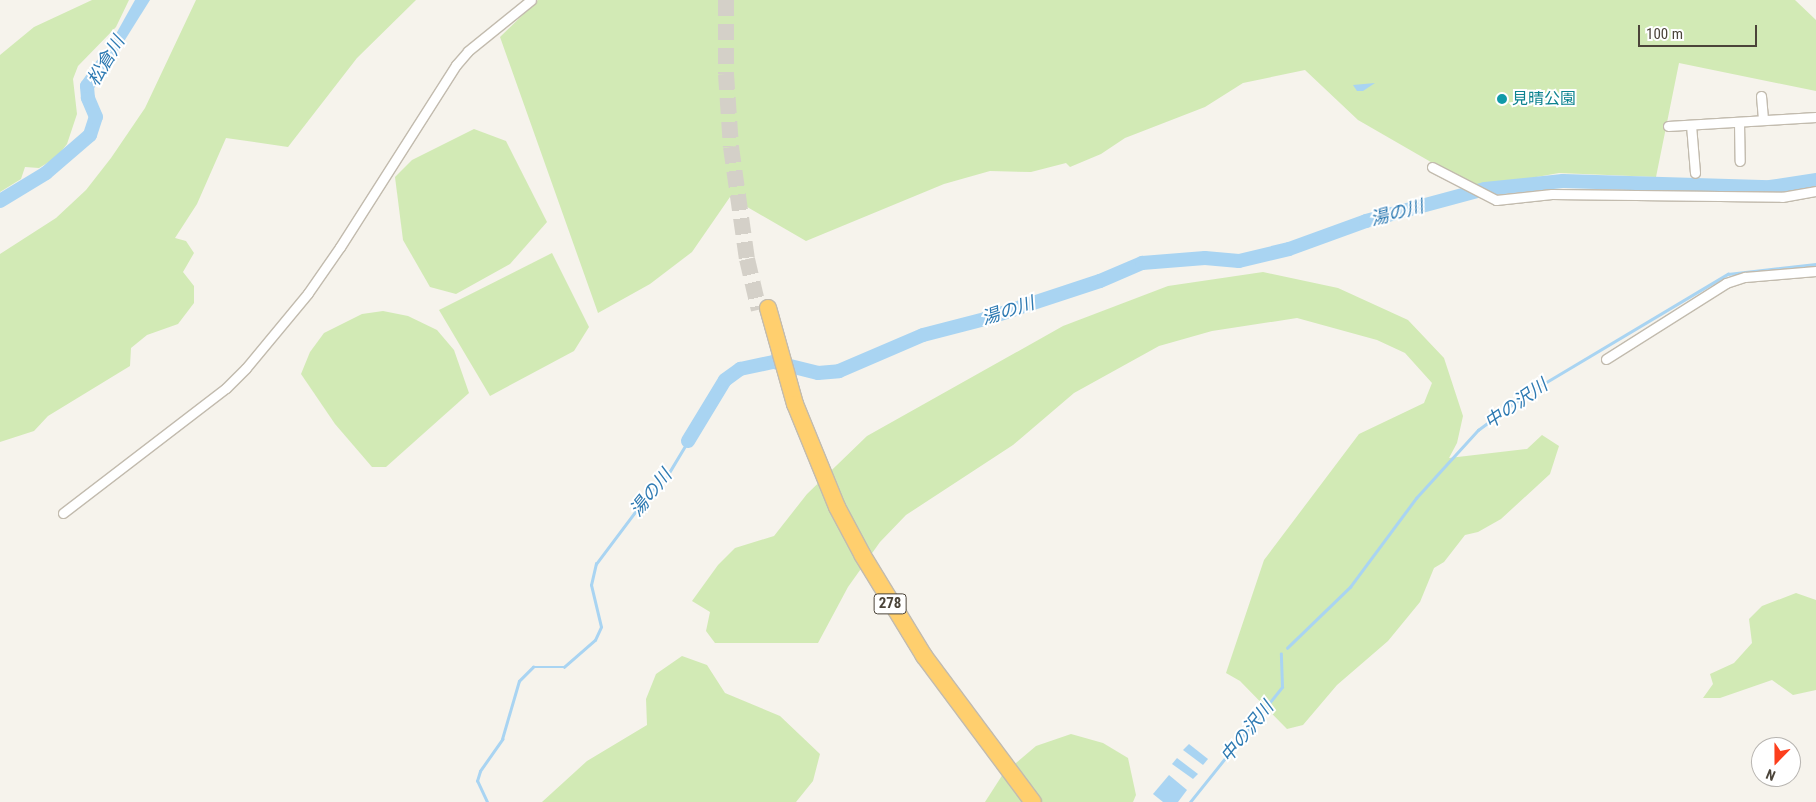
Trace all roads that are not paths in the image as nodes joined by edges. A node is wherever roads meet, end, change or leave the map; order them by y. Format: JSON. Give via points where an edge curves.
{"nodes":[{"id":1,"x":531,"y":0,"type":"edge"},
{"id":2,"x":1761,"y":96,"type":"dead end"},
{"id":3,"x":1816,"y":117,"type":"edge"},
{"id":4,"x":1763,"y":120,"type":"junction"},
{"id":5,"x":1739,"y":122,"type":"junction"},
{"id":6,"x":1691,"y":125,"type":"junction"},
{"id":7,"x":1668,"y":126,"type":"dead end"},
{"id":8,"x":1740,"y":161,"type":"dead end"},
{"id":9,"x":1432,"y":166,"type":"dead end"},
{"id":10,"x":1694,"y":173,"type":"dead end"},
{"id":11,"x":1816,"y":191,"type":"edge"},
{"id":12,"x":1816,"y":271,"type":"edge"},
{"id":13,"x":763,"y":309,"type":"tunnel mouth"},
{"id":14,"x":1606,"y":359,"type":"dead end"},
{"id":15,"x":784,"y":383,"type":"junction"},
{"id":16,"x":63,"y":513,"type":"dead end"},
{"id":17,"x":1020,"y":802,"type":"edge"},
{"id":18,"x":1033,"y":802,"type":"edge"}],
"edges":[{"from":1,"to":16,"type":"street","via":[[468,51],[456,65],[340,247],[308,293],[246,368],[226,388]]},
{"from":2,"to":4,"type":"street"},
{"from":3,"to":4,"type":"street"},
{"from":4,"to":5,"type":"street"},
{"from":5,"to":6,"type":"street"},
{"from":5,"to":8,"type":"street"},
{"from":6,"to":7,"type":"street"},
{"from":6,"to":10,"type":"street"},
{"from":9,"to":11,"type":"street","via":[[1487,198],[1506,200],[1552,194],[1763,197]]},
{"from":12,"to":14,"type":"street","via":[[1745,277],[1726,283]]},
{"from":13,"to":15,"type":"highway","number":"278"},
{"from":15,"to":17,"type":"highway","number":"278","via":[[804,448],[857,560],[919,660]]},
{"from":15,"to":18,"type":"highway","number":"278","via":[[837,507],[883,591],[924,656]]}]}
